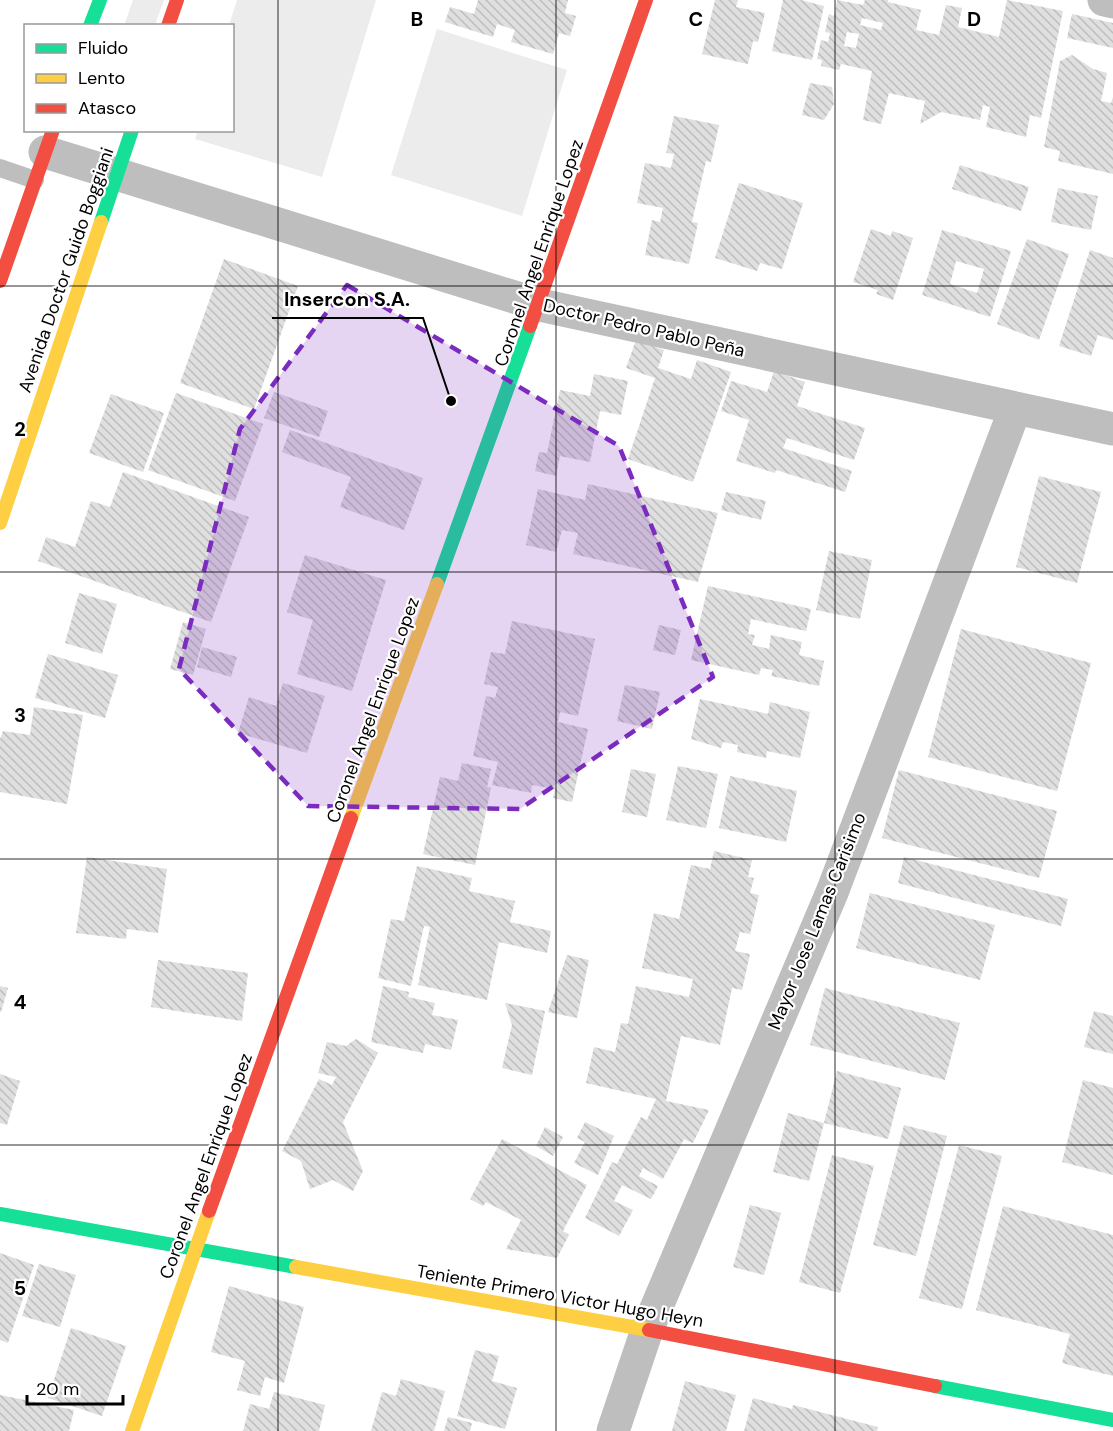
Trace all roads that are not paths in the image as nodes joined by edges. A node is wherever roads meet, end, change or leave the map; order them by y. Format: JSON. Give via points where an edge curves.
{"nodes":[{"id":1,"x":100,"y":0,"type":"edge"},
{"id":2,"x":177,"y":0,"type":"edge"},
{"id":3,"x":646,"y":0,"type":"edge"},
{"id":4,"x":1104,"y":0,"type":"edge"},
{"id":5,"x":1113,"y":2,"type":"edge"},
{"id":6,"x":91,"y":24,"type":"edge"},
{"id":7,"x":169,"y":24,"type":"edge"},
{"id":8,"x":131,"y":132,"type":"edge"},
{"id":9,"x":44,"y":154,"type":"edge"},
{"id":10,"x":0,"y":168,"type":"edge"},
{"id":11,"x":116,"y":176,"type":"junction"},
{"id":12,"x":0,"y":281,"type":"edge"},
{"id":13,"x":540,"y":305,"type":"junction"},
{"id":14,"x":1015,"y":409,"type":"junction"},
{"id":15,"x":1113,"y":429,"type":"edge"},
{"id":16,"x":0,"y":523,"type":"edge"},
{"id":17,"x":0,"y":1214,"type":"edge"},
{"id":18,"x":195,"y":1248,"type":"junction"},
{"id":19,"x":647,"y":1330,"type":"junction"},
{"id":20,"x":1113,"y":1420,"type":"edge"},
{"id":21,"x":132,"y":1431,"type":"edge"},
{"id":22,"x":613,"y":1431,"type":"edge"}],
"edges":[{"from":1,"to":6,"type":"street"},
{"from":2,"to":7,"type":"street"},
{"from":3,"to":13,"type":"street","name":"Coronel Angel Enrique Lopez"},
{"from":4,"to":5,"type":"street"},
{"from":8,"to":11,"type":"street","name":"Avenida Doctor Guido Boggiani"},
{"from":9,"to":10,"type":"lane"},
{"from":9,"to":11,"type":"street","name":"Doctor Pedro Pablo Peña"},
{"from":9,"to":12,"type":"street"},
{"from":11,"to":13,"type":"street","name":"Doctor Pedro Pablo Peña"},
{"from":11,"to":16,"type":"street","name":"Avenida Doctor Guido Boggiani"},
{"from":13,"to":14,"type":"street","name":"Doctor Pedro Pablo Peña"},
{"from":13,"to":18,"type":"street","name":"Coronel Angel Enrique Lopez"},
{"from":14,"to":15,"type":"street","name":"Doctor Pedro Pablo Peña"},
{"from":14,"to":19,"type":"street","name":"Mayor Jose Lamas Carisimo","via":[[832,890]]},
{"from":17,"to":18,"type":"street","name":"Teniente Primero Victor Hugo Heyn"},
{"from":18,"to":19,"type":"street","name":"Teniente Primero Victor Hugo Heyn"},
{"from":18,"to":21,"type":"street","name":"Coronel Angel Enrique Lopez"},
{"from":19,"to":20,"type":"street","name":"Teniente Primero Victor Hugo Heyn"},
{"from":19,"to":22,"type":"street","name":"Mayor Jose Lamas Carisimo"}]}
